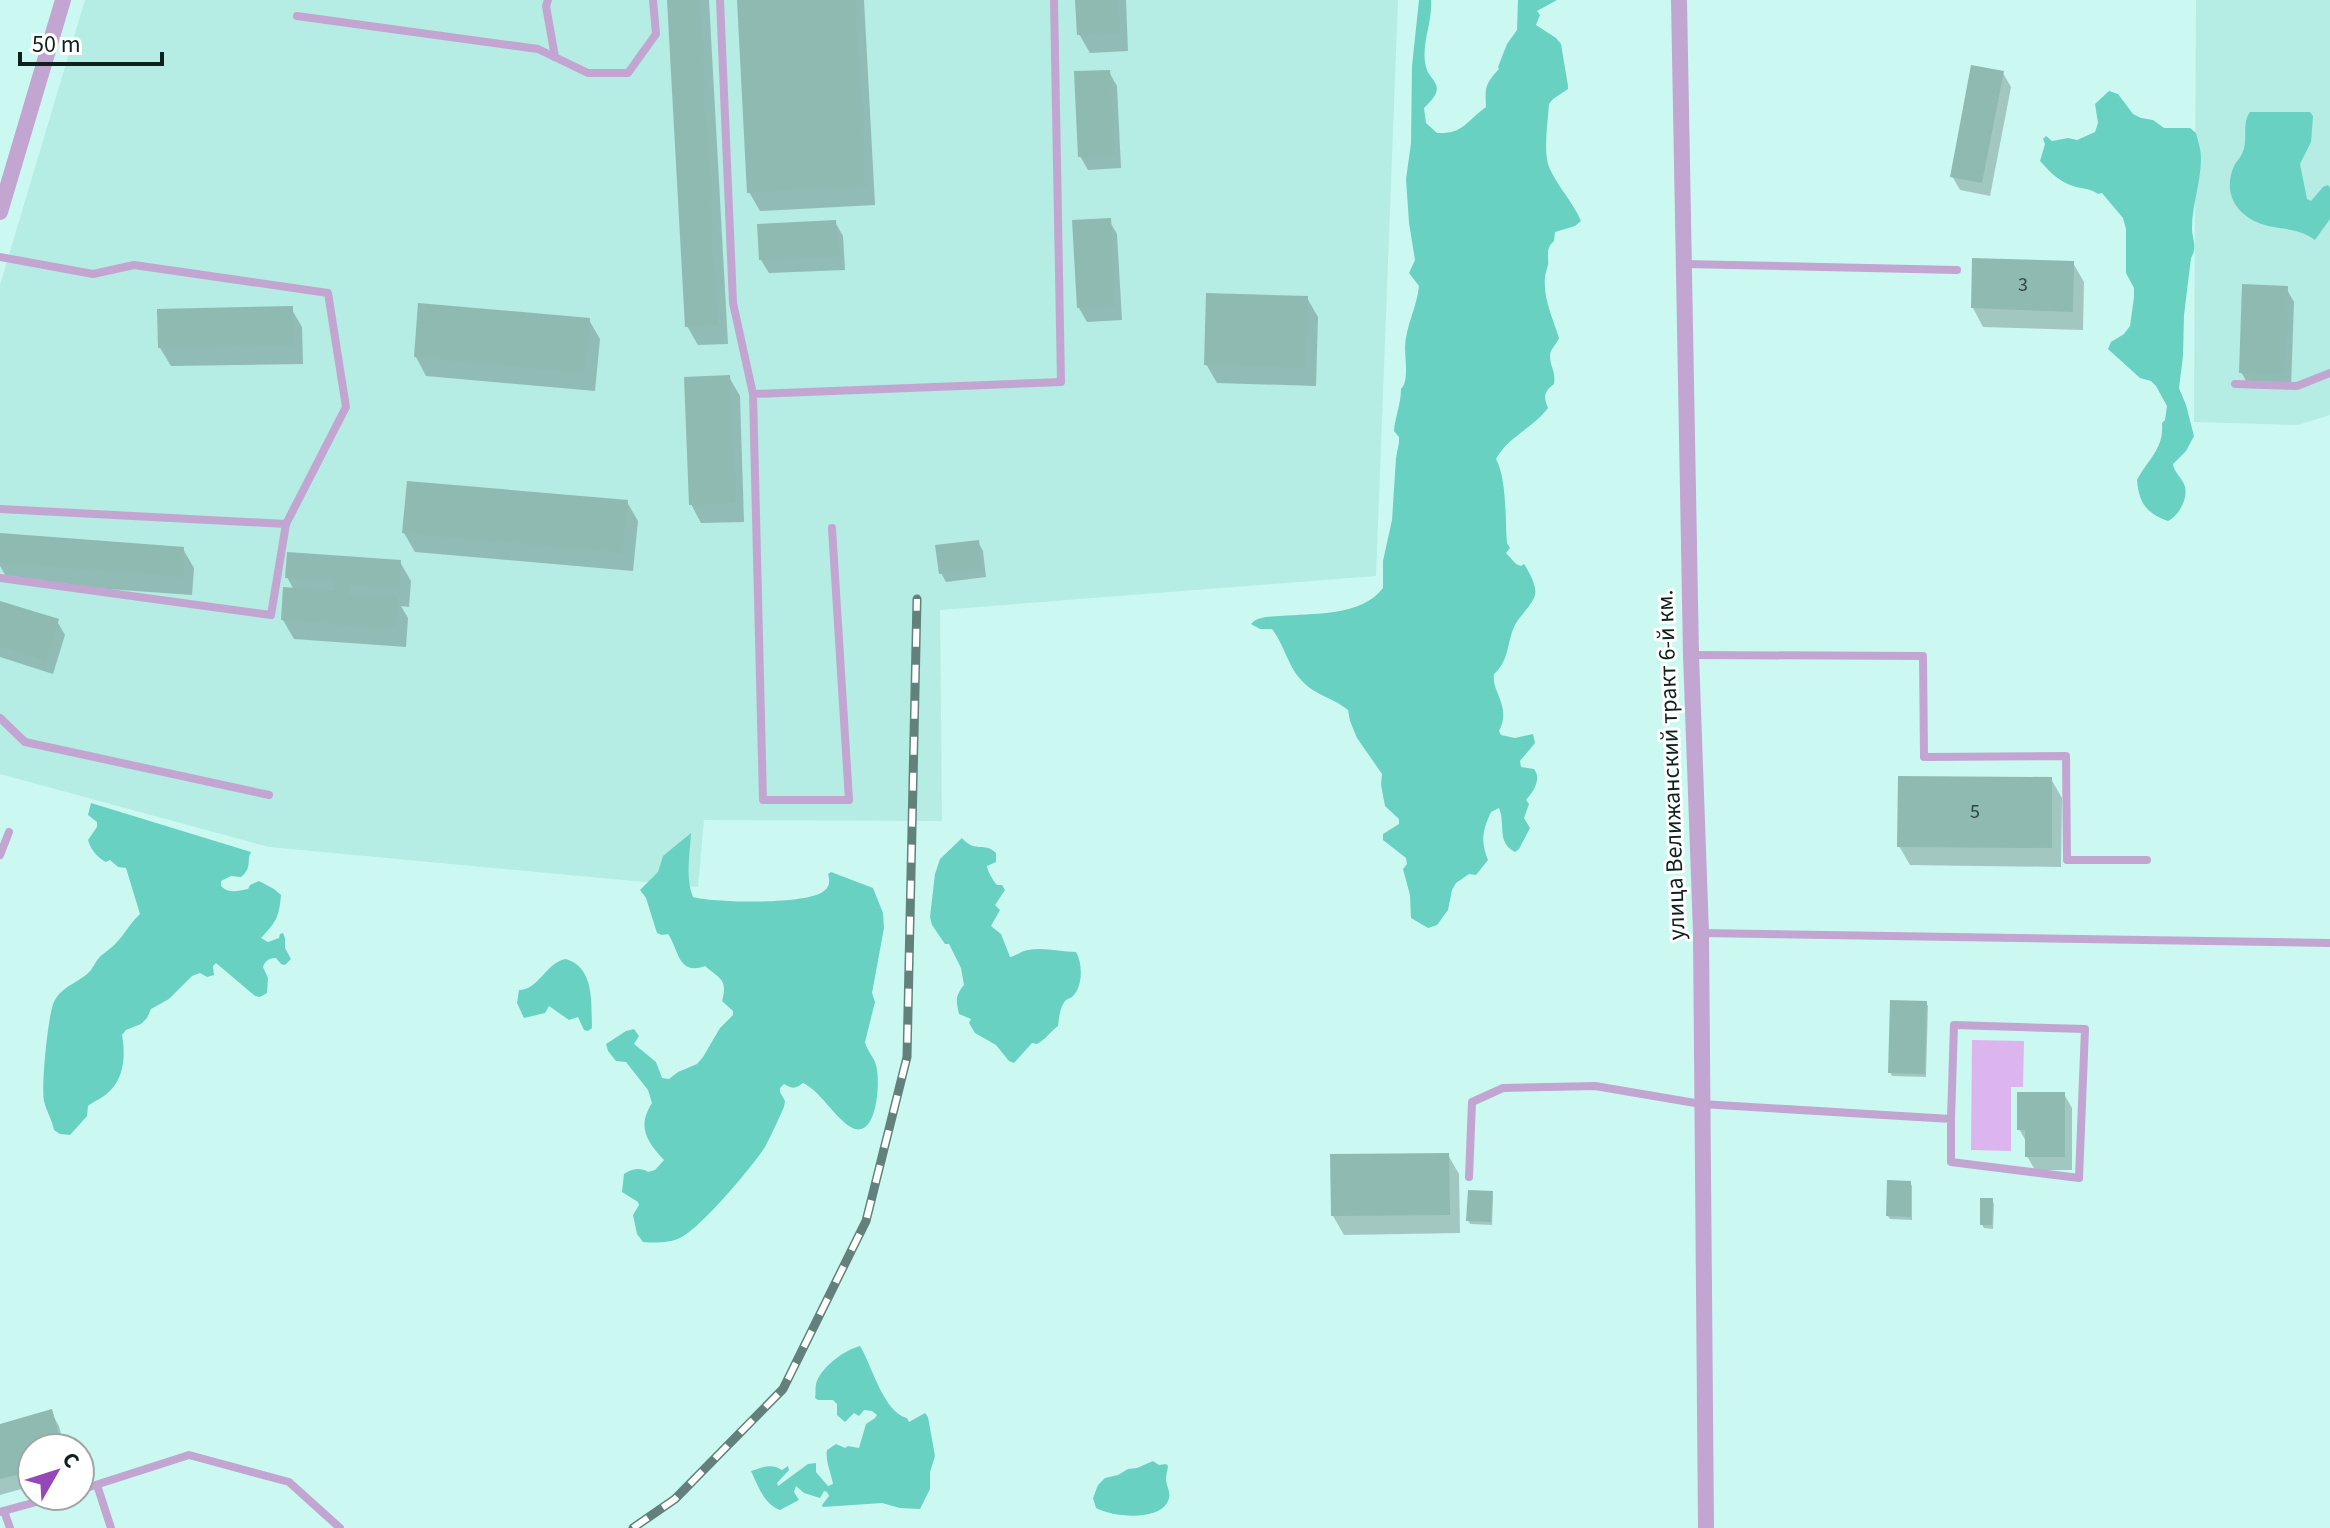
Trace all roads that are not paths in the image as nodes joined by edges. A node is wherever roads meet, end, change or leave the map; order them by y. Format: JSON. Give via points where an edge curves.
{"nodes":[{"id":1,"x":63,"y":0,"type":"edge"},
{"id":2,"x":548,"y":0,"type":"edge"},
{"id":3,"x":653,"y":0,"type":"edge"},
{"id":4,"x":720,"y":0,"type":"edge"},
{"id":5,"x":1054,"y":0,"type":"edge"},
{"id":6,"x":1679,"y":0,"type":"edge"},
{"id":7,"x":297,"y":16,"type":"dead end"},
{"id":8,"x":555,"y":57,"type":"junction"},
{"id":9,"x":0,"y":212,"type":"edge"},
{"id":10,"x":0,"y":257,"type":"edge"},
{"id":11,"x":1684,"y":264,"type":"junction"},
{"id":12,"x":1957,"y":270,"type":"dead end"},
{"id":13,"x":2330,"y":373,"type":"edge"},
{"id":14,"x":2235,"y":384,"type":"dead end"},
{"id":15,"x":753,"y":394,"type":"junction"},
{"id":16,"x":0,"y":509,"type":"edge"},
{"id":17,"x":286,"y":524,"type":"junction"},
{"id":18,"x":832,"y":528,"type":"dead end"},
{"id":19,"x":0,"y":578,"type":"edge"},
{"id":20,"x":1691,"y":655,"type":"junction"},
{"id":21,"x":0,"y":718,"type":"edge"},
{"id":22,"x":269,"y":795,"type":"dead end"},
{"id":23,"x":9,"y":832,"type":"dead end"},
{"id":24,"x":0,"y":855,"type":"edge"},
{"id":25,"x":2147,"y":860,"type":"dead end"},
{"id":26,"x":1701,"y":933,"type":"junction"},
{"id":27,"x":2330,"y":943,"type":"edge"},
{"id":28,"x":1701,"y":1104,"type":"junction"},
{"id":29,"x":1951,"y":1119,"type":"junction"},
{"id":30,"x":1469,"y":1177,"type":"dead end"},
{"id":31,"x":97,"y":1485,"type":"joint"},
{"id":32,"x":2,"y":1511,"type":"edge"},
{"id":33,"x":10,"y":1528,"type":"edge"},
{"id":34,"x":111,"y":1528,"type":"edge"},
{"id":35,"x":340,"y":1528,"type":"edge"},
{"id":36,"x":1706,"y":1528,"type":"edge"}],
"edges":[{"from":1,"to":9,"type":"street"},
{"from":2,"to":8,"type":"lane"},
{"from":3,"to":8,"type":"lane","via":[[656,34],[628,73],[588,73]]},
{"from":4,"to":15,"type":"lane","via":[[733,303]]},
{"from":5,"to":15,"type":"lane","via":[[1061,382]]},
{"from":6,"to":11,"type":"street","name":"улица Велижанский тракт 6-й км."},
{"from":7,"to":8,"type":"lane","via":[[538,49]]},
{"from":10,"to":17,"type":"lane","via":[[93,274],[134,265],[328,293],[346,407]]},
{"from":11,"to":12,"type":"lane"},
{"from":11,"to":20,"type":"street","name":"улица Велижанский тракт 6-й км."},
{"from":13,"to":14,"type":"lane","via":[[2297,386]]},
{"from":15,"to":18,"type":"lane","via":[[763,800],[849,800]]},
{"from":16,"to":17,"type":"lane"},
{"from":17,"to":19,"type":"lane","via":[[271,615]]},
{"from":20,"to":25,"type":"lane","via":[[1923,656],[1924,757],[2066,756],[2067,860]]},
{"from":20,"to":26,"type":"street","name":"улица Велижанский тракт 6-й км."},
{"from":21,"to":22,"type":"lane","via":[[25,742]]},
{"from":23,"to":24,"type":"lane"},
{"from":26,"to":27,"type":"lane"},
{"from":26,"to":28,"type":"street","name":"улица Велижанский тракт 6-й км."},
{"from":28,"to":29,"type":"lane"},
{"from":28,"to":30,"type":"lane","via":[[1595,1086],[1503,1088],[1472,1102]]},
{"from":28,"to":36,"type":"street","name":"улица Велижанский тракт 6-й км."},
{"from":29,"to":29,"type":"lane","via":[[1954,1025],[2085,1029],[2079,1178],[1951,1162]]},
{"from":31,"to":34,"type":"lane"},
{"from":31,"to":35,"type":"lane","via":[[189,1455],[289,1482]]},
{"from":32,"to":33,"type":"lane"}]}
